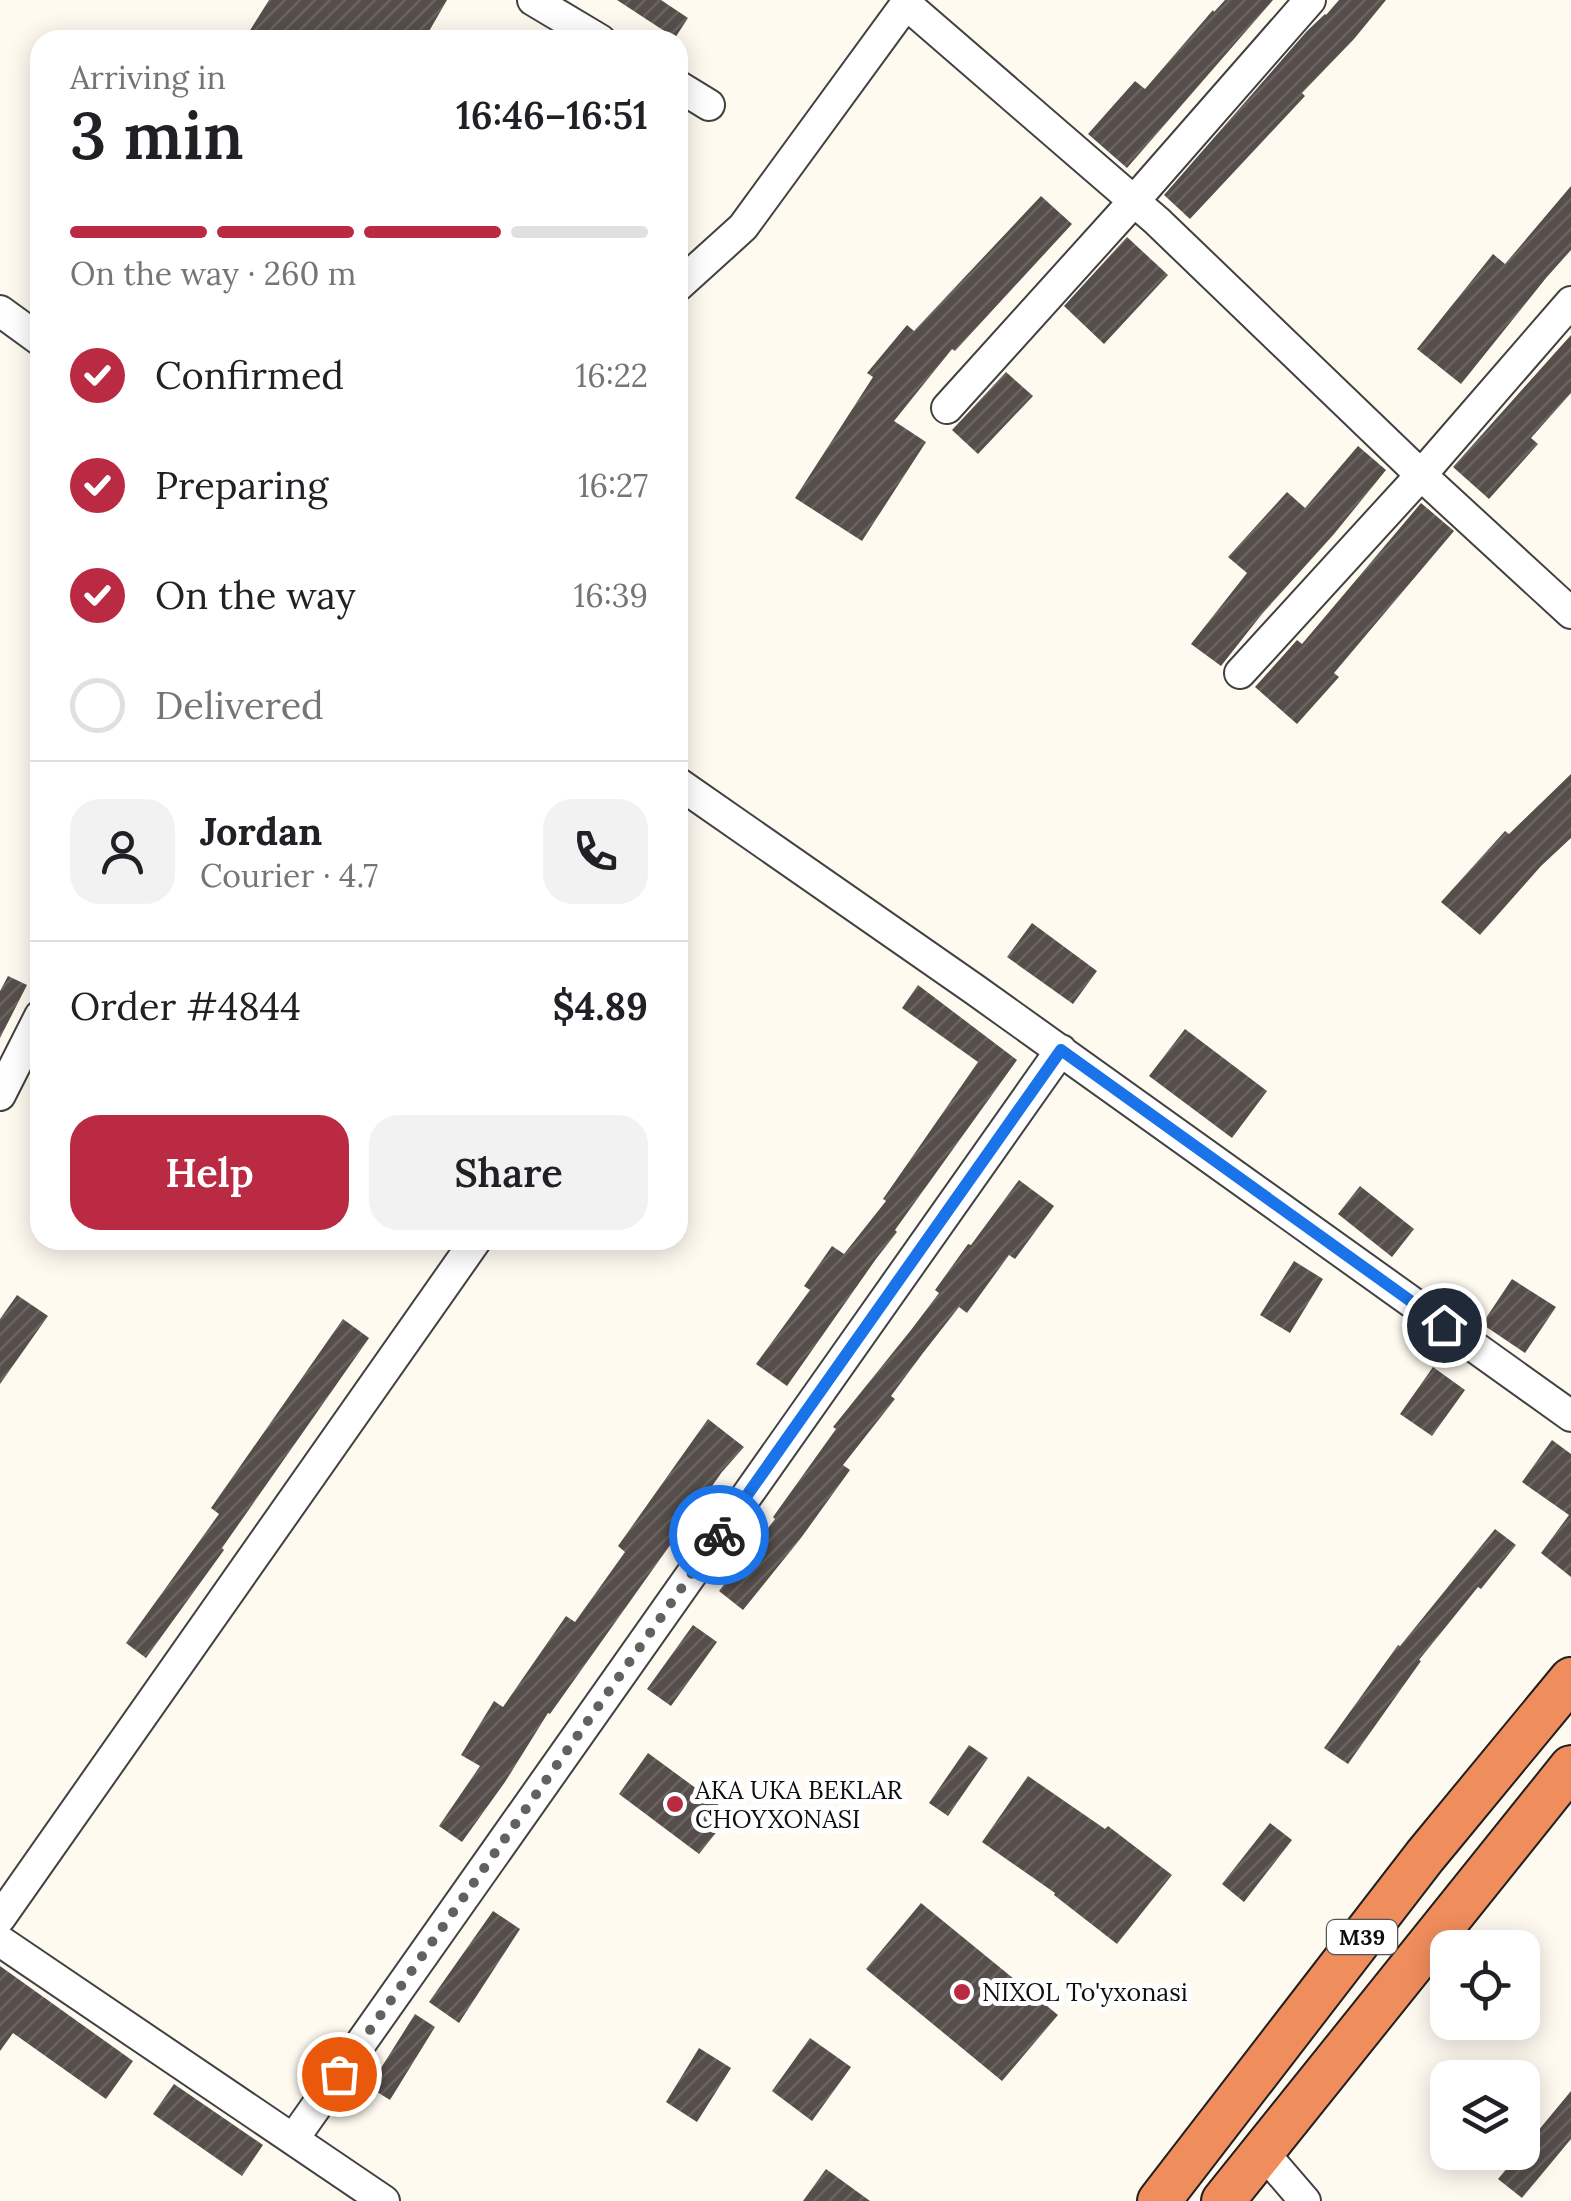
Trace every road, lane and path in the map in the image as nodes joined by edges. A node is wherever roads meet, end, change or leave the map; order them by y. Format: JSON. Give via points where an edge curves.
{"nodes":[{"id":1,"x":532,"y":0,"type":"edge"},
{"id":2,"x":1310,"y":0,"type":"edge"},
{"id":3,"x":908,"y":2,"type":"edge"},
{"id":4,"x":583,"y":30,"type":"edge"},
{"id":5,"x":688,"y":92,"type":"edge"},
{"id":6,"x":709,"y":105,"type":"dead end"},
{"id":7,"x":1134,"y":201,"type":"junction"},
{"id":8,"x":688,"y":277,"type":"edge"},
{"id":9,"x":1571,"y":302,"type":"edge"},
{"id":10,"x":0,"y":312,"type":"edge"},
{"id":11,"x":30,"y":333,"type":"edge"},
{"id":12,"x":947,"y":408,"type":"dead end"},
{"id":13,"x":1422,"y":475,"type":"junction"},
{"id":14,"x":1571,"y":612,"type":"edge"},
{"id":15,"x":1240,"y":673,"type":"dead end"},
{"id":16,"x":688,"y":790,"type":"edge"},
{"id":17,"x":30,"y":1036,"type":"edge"},
{"id":18,"x":1061,"y":1050,"type":"junction"},
{"id":19,"x":0,"y":1095,"type":"edge"},
{"id":20,"x":469,"y":1250,"type":"edge"},
{"id":21,"x":1571,"y":1416,"type":"edge"},
{"id":22,"x":1571,"y":1679,"type":"edge"},
{"id":23,"x":1571,"y":1767,"type":"edge"},
{"id":24,"x":0,"y":1918,"type":"edge"},
{"id":25,"x":0,"y":1942,"type":"edge"},
{"id":26,"x":294,"y":2138,"type":"junction"},
{"id":27,"x":1262,"y":2151,"type":"junction"},
{"id":28,"x":384,"y":2201,"type":"edge"},
{"id":29,"x":1159,"y":2201,"type":"edge"},
{"id":30,"x":1223,"y":2201,"type":"edge"},
{"id":31,"x":1305,"y":2201,"type":"edge"}],
"edges":[{"from":1,"to":4,"type":"street"},
{"from":2,"to":7,"type":"street"},
{"from":3,"to":7,"type":"street"},
{"from":3,"to":8,"type":"street","via":[[743,228]]},
{"from":5,"to":6,"type":"street"},
{"from":7,"to":12,"type":"street"},
{"from":7,"to":13,"type":"street"},
{"from":9,"to":13,"type":"street"},
{"from":10,"to":11,"type":"street"},
{"from":13,"to":14,"type":"street"},
{"from":13,"to":15,"type":"street"},
{"from":16,"to":18,"type":"street"},
{"from":17,"to":19,"type":"street"},
{"from":18,"to":21,"type":"street"},
{"from":18,"to":26,"type":"street"},
{"from":20,"to":24,"type":"street"},
{"from":22,"to":29,"type":"highway","number":"M39","via":[[1424,1856]]},
{"from":23,"to":27,"type":"highway","number":"M39"},
{"from":25,"to":26,"type":"street"},
{"from":26,"to":28,"type":"street"},
{"from":27,"to":30,"type":"highway","number":"M39"},
{"from":27,"to":31,"type":"street"}]}
